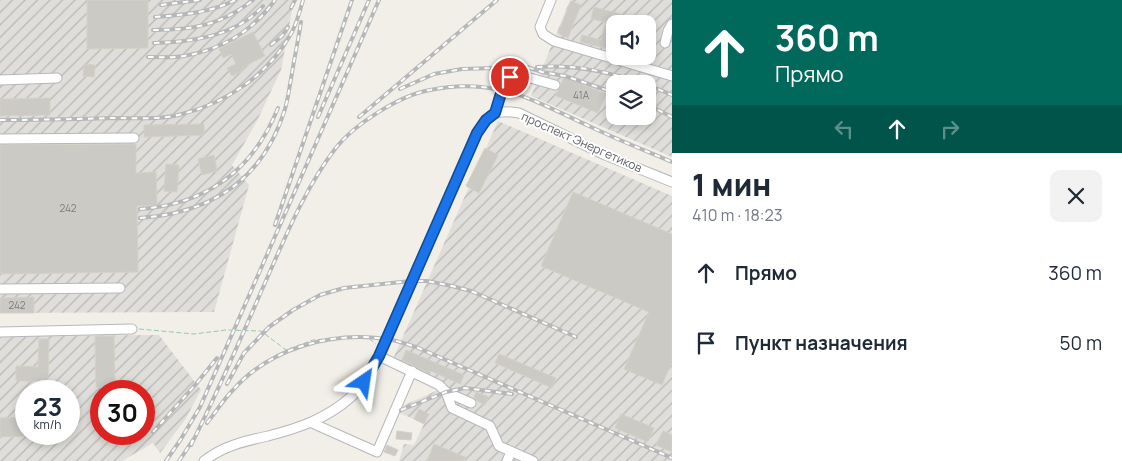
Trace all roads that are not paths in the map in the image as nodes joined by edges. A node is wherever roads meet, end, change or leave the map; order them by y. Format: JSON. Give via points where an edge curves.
{"nodes":[{"id":1,"x":551,"y":0,"type":"edge"},
{"id":2,"x":672,"y":24,"type":"edge"},
{"id":3,"x":665,"y":43,"type":"dead end"},
{"id":4,"x":672,"y":76,"type":"edge"},
{"id":5,"x":57,"y":78,"type":"dead end"},
{"id":6,"x":0,"y":80,"type":"edge"},
{"id":7,"x":555,"y":85,"type":"dead end"},
{"id":8,"x":495,"y":113,"type":"junction"},
{"id":9,"x":134,"y":138,"type":"dead end"},
{"id":10,"x":0,"y":140,"type":"edge"},
{"id":11,"x":672,"y":182,"type":"edge"},
{"id":12,"x":120,"y":288,"type":"dead end"},
{"id":13,"x":0,"y":290,"type":"edge"},
{"id":14,"x":132,"y":328,"type":"road end"},
{"id":15,"x":0,"y":332,"type":"edge"},
{"id":16,"x":381,"y":353,"type":"junction"},
{"id":17,"x":412,"y":371,"type":"junction"},
{"id":18,"x":446,"y":392,"type":"junction"},
{"id":19,"x":471,"y":403,"type":"dead end"},
{"id":20,"x":312,"y":423,"type":"junction"},
{"id":21,"x":511,"y":452,"type":"junction"},
{"id":22,"x":204,"y":461,"type":"edge"},
{"id":23,"x":507,"y":461,"type":"edge"},
{"id":24,"x":532,"y":461,"type":"edge"}],
"edges":[{"from":1,"to":4,"type":"street","via":[[540,27],[543,34],[573,47]]},
{"from":2,"to":3,"type":"street"},
{"from":5,"to":6,"type":"street"},
{"from":7,"to":8,"type":"street","via":[[523,76],[510,77]]},
{"from":8,"to":11,"type":"street","name":"проспект Энергетиков","via":[[505,110],[519,113]]},
{"from":8,"to":16,"type":"street","via":[[477,133]]},
{"from":9,"to":10,"type":"street"},
{"from":12,"to":13,"type":"street"},
{"from":14,"to":15,"type":"street"},
{"from":16,"to":17,"type":"street"},
{"from":16,"to":20,"type":"street","via":[[364,382],[351,396]]},
{"from":17,"to":18,"type":"street"},
{"from":17,"to":20,"type":"street","via":[[377,452]]},
{"from":18,"to":19,"type":"street"},
{"from":18,"to":21,"type":"street","via":[[452,408],[490,426],[500,446]]},
{"from":20,"to":22,"type":"street","via":[[223,448]]},
{"from":21,"to":23,"type":"street"},
{"from":21,"to":24,"type":"street"}]}
